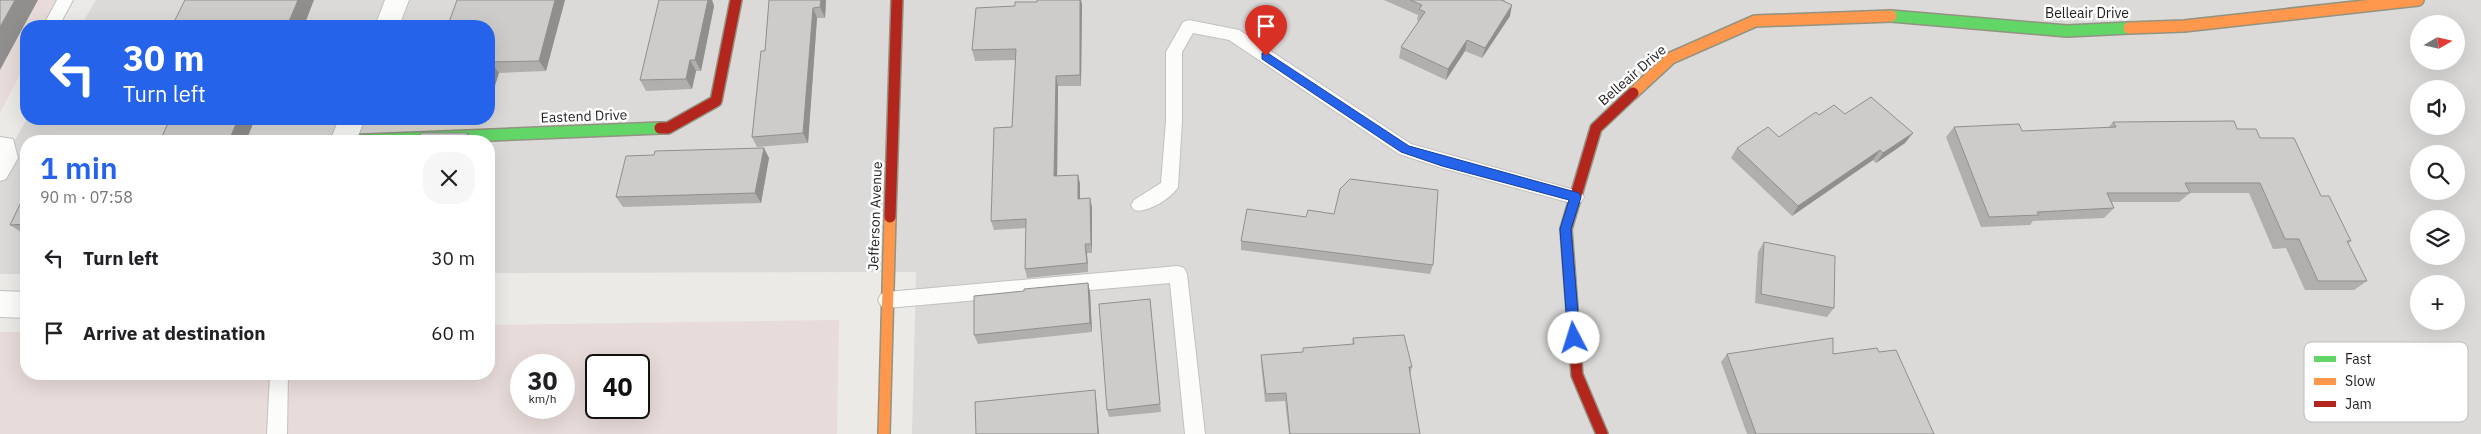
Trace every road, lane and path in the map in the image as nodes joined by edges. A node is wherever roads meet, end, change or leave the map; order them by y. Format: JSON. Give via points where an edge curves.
{"nodes":[{"id":1,"x":65,"y":0,"type":"edge"},
{"id":2,"x":397,"y":0,"type":"edge"},
{"id":3,"x":736,"y":0,"type":"edge"},
{"id":4,"x":897,"y":0,"type":"edge"},
{"id":5,"x":2418,"y":0,"type":"edge"},
{"id":6,"x":54,"y":20,"type":"edge"},
{"id":7,"x":389,"y":20,"type":"edge"},
{"id":8,"x":493,"y":135,"type":"edge"},
{"id":9,"x":0,"y":144,"type":"edge"},
{"id":10,"x":0,"y":174,"type":"edge"},
{"id":11,"x":1576,"y":197,"type":"junction"},
{"id":12,"x":1140,"y":205,"type":"dead end"},
{"id":13,"x":887,"y":300,"type":"junction"},
{"id":14,"x":0,"y":304,"type":"edge"},
{"id":15,"x":20,"y":305,"type":"edge"},
{"id":16,"x":279,"y":380,"type":"edge"},
{"id":17,"x":277,"y":434,"type":"edge"},
{"id":18,"x":884,"y":434,"type":"edge"},
{"id":19,"x":1195,"y":434,"type":"edge"},
{"id":20,"x":1602,"y":434,"type":"edge"}],
"edges":[{"from":1,"to":6,"type":"lane"},
{"from":2,"to":7,"type":"street"},
{"from":3,"to":8,"type":"street","name":"Eastend Drive","via":[[716,101],[668,128]]},
{"from":4,"to":13,"type":"street","name":"Jefferson Avenue"},
{"from":5,"to":11,"type":"street","name":"Belleair Drive","via":[[2184,26],[2067,31],[1885,15],[1755,21],[1671,58],[1596,128]]},
{"from":9,"to":10,"type":"lane","via":[[7,144],[8,158]]},
{"from":11,"to":12,"type":"lane","via":[[1405,149],[1233,34],[1189,26],[1174,52],[1170,187]]},
{"from":11,"to":20,"type":"street","name":"Belleair Drive","via":[[1566,229],[1577,375]]},
{"from":13,"to":18,"type":"street","name":"Jefferson Avenue"},
{"from":13,"to":19,"type":"lane","via":[[1178,274]]},
{"from":14,"to":15,"type":"street"},
{"from":16,"to":17,"type":"lane"}]}
